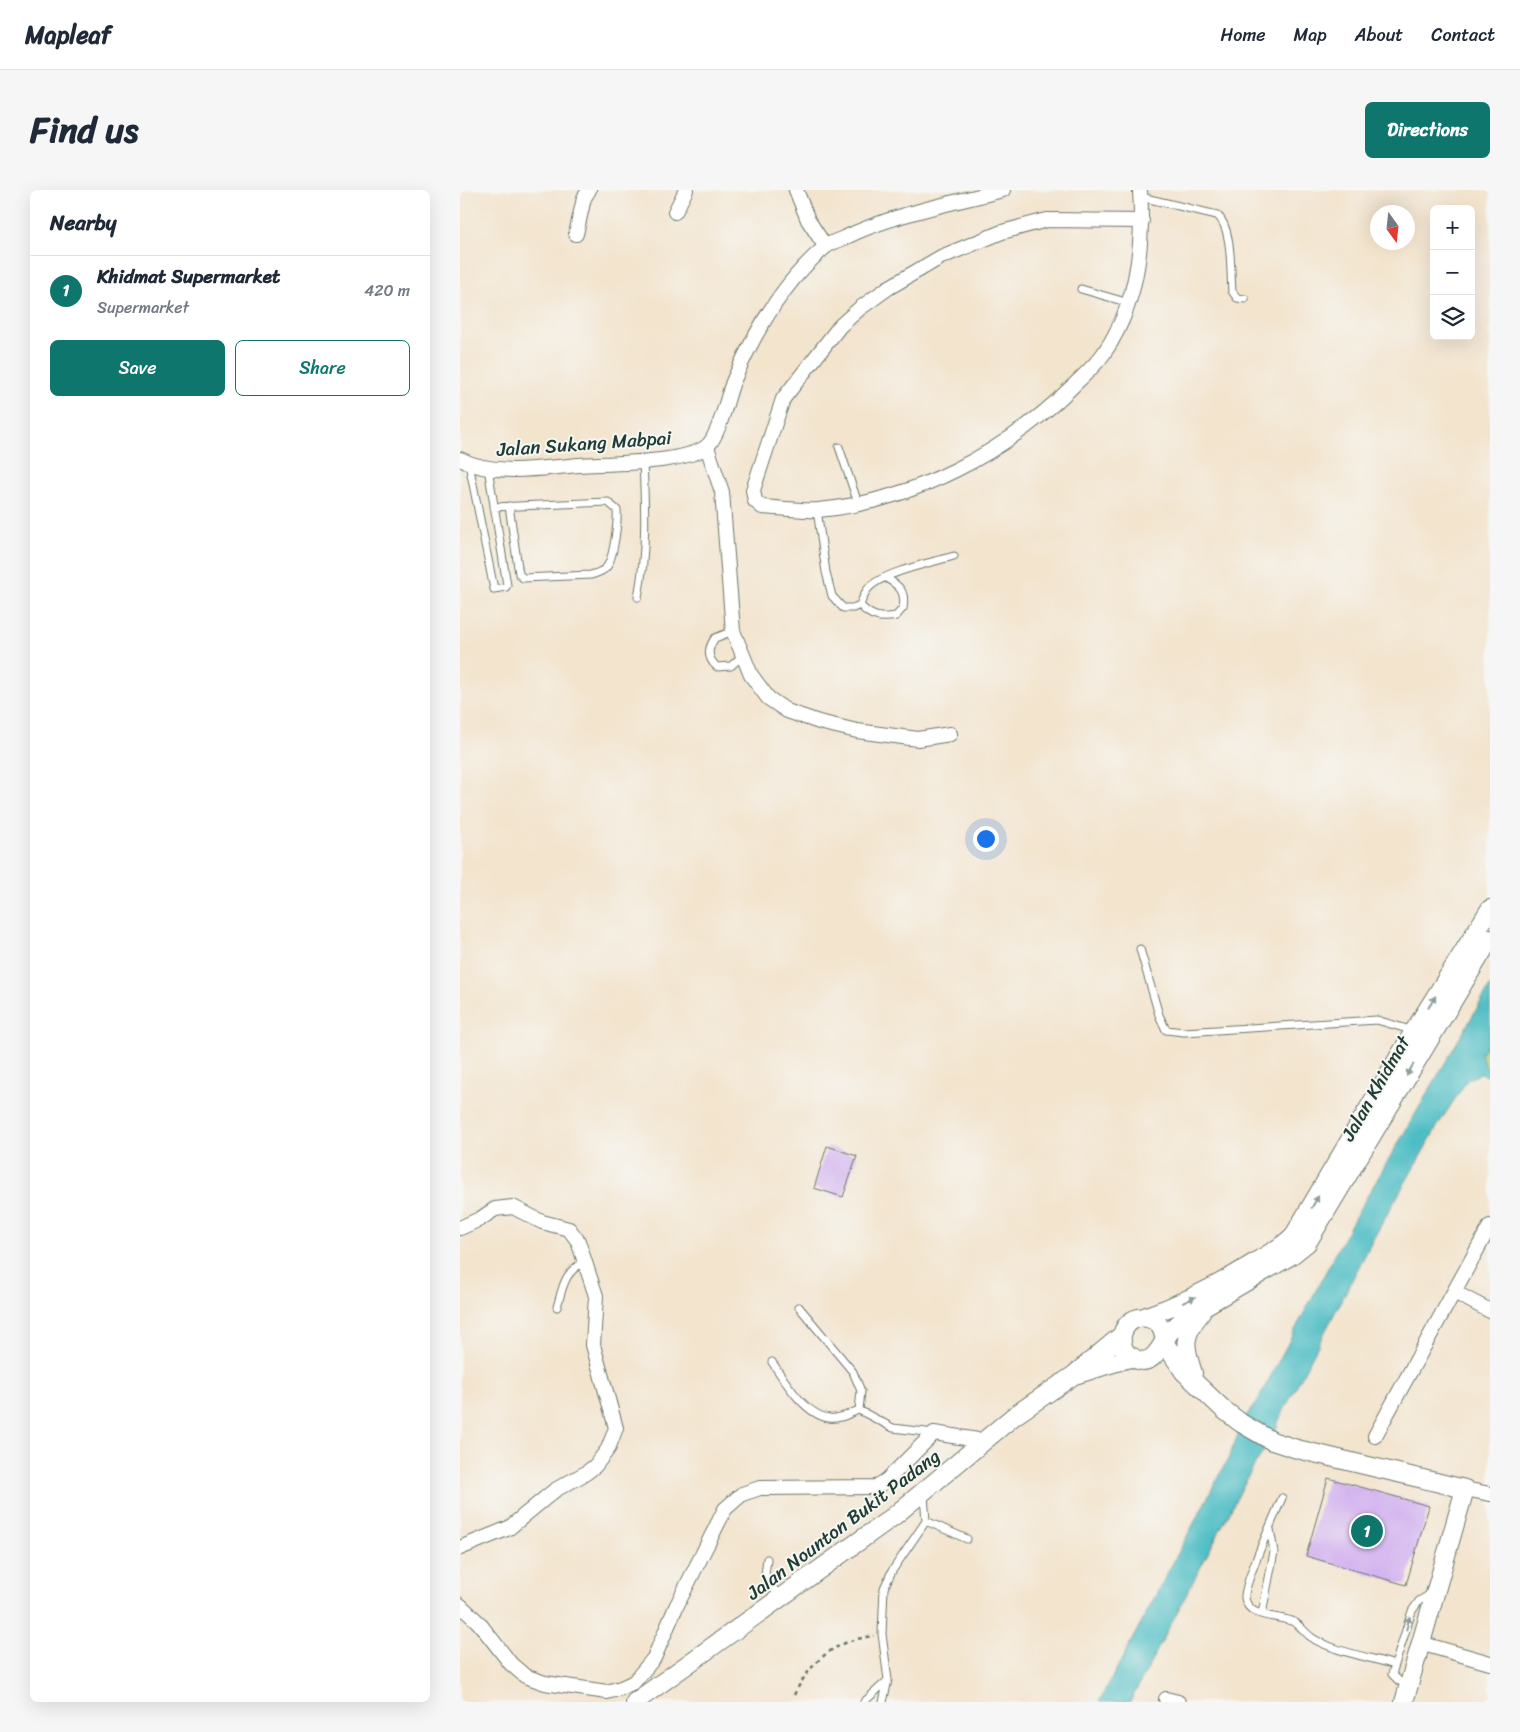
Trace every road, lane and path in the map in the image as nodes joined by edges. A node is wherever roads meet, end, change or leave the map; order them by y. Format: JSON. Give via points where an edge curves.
{"nodes":[{"id":1,"x":589,"y":190,"type":"edge"},
{"id":2,"x":686,"y":190,"type":"edge"},
{"id":3,"x":796,"y":190,"type":"edge"},
{"id":4,"x":1003,"y":190,"type":"edge"},
{"id":5,"x":1140,"y":194,"type":"edge"},
{"id":6,"x":675,"y":212,"type":"dead end"},
{"id":7,"x":1142,"y":221,"type":"junction"},
{"id":8,"x":576,"y":234,"type":"dead end"},
{"id":9,"x":826,"y":246,"type":"junction"},
{"id":10,"x":1080,"y":289,"type":"dead end"},
{"id":11,"x":1245,"y":299,"type":"dead end"},
{"id":12,"x":1129,"y":303,"type":"junction"},
{"id":13,"x":707,"y":447,"type":"junction"},
{"id":14,"x":839,"y":447,"type":"dead end"},
{"id":15,"x":643,"y":461,"type":"junction"},
{"id":16,"x":465,"y":462,"type":"edge"},
{"id":17,"x":488,"y":468,"type":"junction"},
{"id":18,"x":858,"y":504,"type":"junction"},
{"id":19,"x":509,"y":506,"type":"junction"},
{"id":20,"x":494,"y":507,"type":"junction"},
{"id":21,"x":817,"y":510,"type":"junction"},
{"id":22,"x":954,"y":556,"type":"dead end"},
{"id":23,"x":886,"y":578,"type":"junction"},
{"id":24,"x":638,"y":597,"type":"dead end"},
{"id":25,"x":860,"y":605,"type":"junction"},
{"id":26,"x":733,"y":631,"type":"junction"},
{"id":27,"x":742,"y":656,"type":"junction"},
{"id":28,"x":950,"y":734,"type":"dead end"},
{"id":29,"x":1490,"y":909,"type":"edge"},
{"id":30,"x":1490,"y":939,"type":"edge"},
{"id":31,"x":1140,"y":949,"type":"dead end"},
{"id":32,"x":1414,"y":1031,"type":"junction"},
{"id":33,"x":1490,"y":1226,"type":"edge"},
{"id":34,"x":460,"y":1228,"type":"edge"},
{"id":35,"x":586,"y":1262,"type":"junction"},
{"id":36,"x":1454,"y":1292,"type":"junction"},
{"id":37,"x":1210,"y":1303,"type":"junction"},
{"id":38,"x":556,"y":1307,"type":"dead end"},
{"id":39,"x":799,"y":1307,"type":"dead end"},
{"id":40,"x":1490,"y":1311,"type":"edge"},
{"id":41,"x":1144,"y":1317,"type":"junction"},
{"id":42,"x":1122,"y":1335,"type":"junction"},
{"id":43,"x":1164,"y":1342,"type":"junction"},
{"id":44,"x":1139,"y":1358,"type":"junction"},
{"id":45,"x":772,"y":1362,"type":"dead end"},
{"id":46,"x":1074,"y":1375,"type":"junction"},
{"id":47,"x":1190,"y":1376,"type":"junction"},
{"id":48,"x":859,"y":1410,"type":"junction"},
{"id":49,"x":934,"y":1433,"type":"junction"},
{"id":50,"x":1375,"y":1436,"type":"dead end"},
{"id":51,"x":984,"y":1442,"type":"junction"},
{"id":52,"x":1465,"y":1489,"type":"junction"},
{"id":53,"x":923,"y":1492,"type":"junction"},
{"id":54,"x":1490,"y":1494,"type":"edge"},
{"id":55,"x":1282,"y":1498,"type":"dead end"},
{"id":56,"x":926,"y":1521,"type":"junction"},
{"id":57,"x":1270,"y":1529,"type":"junction"},
{"id":58,"x":966,"y":1539,"type":"dead end"},
{"id":59,"x":460,"y":1548,"type":"edge"},
{"id":60,"x":767,"y":1559,"type":"dead end"},
{"id":61,"x":1435,"y":1591,"type":"junction"},
{"id":62,"x":781,"y":1599,"type":"junction"},
{"id":63,"x":460,"y":1605,"type":"edge"},
{"id":64,"x":1262,"y":1614,"type":"junction"},
{"id":65,"x":882,"y":1634,"type":"junction"},
{"id":66,"x":1420,"y":1643,"type":"junction"},
{"id":67,"x":1490,"y":1663,"type":"edge"},
{"id":68,"x":1395,"y":1665,"type":"junction"},
{"id":69,"x":888,"y":1680,"type":"junction"},
{"id":70,"x":1409,"y":1684,"type":"junction"},
{"id":71,"x":607,"y":1692,"type":"junction"},
{"id":72,"x":794,"y":1695,"type":"dead end"},
{"id":73,"x":884,"y":1701,"type":"edge"},
{"id":74,"x":618,"y":1702,"type":"edge"},
{"id":75,"x":635,"y":1702,"type":"edge"},
{"id":76,"x":864,"y":1702,"type":"edge"},
{"id":77,"x":1404,"y":1702,"type":"edge"}],
"edges":[{"from":1,"to":8,"type":"street","via":[[584,198]]},
{"from":2,"to":6,"type":"street"},
{"from":3,"to":9,"type":"street","via":[[808,220]]},
{"from":4,"to":9,"type":"street","via":[[883,222]]},
{"from":5,"to":7,"type":"street"},
{"from":5,"to":11,"type":"lane","via":[[1217,215],[1224,221],[1232,292],[1237,298]]},
{"from":7,"to":12,"type":"street","via":[[1138,270]]},
{"from":7,"to":21,"type":"street","via":[[1047,220],[1002,232],[941,257],[859,309],[819,350],[783,399],[753,490],[755,501],[762,506]]},
{"from":9,"to":13,"type":"street","via":[[774,304],[756,334],[733,383],[714,438]]},
{"from":10,"to":12,"type":"lane"},
{"from":12,"to":18,"type":"street","via":[[1104,354],[1048,410],[1015,435],[927,483]]},
{"from":13,"to":15,"type":"street","name":"Jalan Sukang Mabpai","via":[[678,457]]},
{"from":13,"to":26,"type":"street","via":[[722,492]]},
{"from":14,"to":18,"type":"lane"},
{"from":15,"to":17,"type":"street","name":"Jalan Sukang Mabpai"},
{"from":15,"to":24,"type":"lane","via":[[645,547]]},
{"from":16,"to":17,"type":"street","name":"Jalan Sukang Mabpai"},
{"from":16,"to":20,"type":"lane","via":[[494,589],[507,584]]},
{"from":17,"to":20,"type":"lane"},
{"from":18,"to":21,"type":"street"},
{"from":19,"to":19,"type":"lane","via":[[608,502],[617,510],[618,520],[608,565],[592,575],[522,578]]},
{"from":19,"to":20,"type":"lane"},
{"from":21,"to":25,"type":"lane","via":[[832,596],[843,608]]},
{"from":22,"to":23,"type":"lane"},
{"from":23,"to":25,"type":"lane","via":[[866,590]]},
{"from":23,"to":25,"type":"lane","via":[[899,585],[902,591],[902,608],[896,616],[875,617]]},
{"from":26,"to":27,"type":"street"},
{"from":26,"to":27,"type":"lane","via":[[715,638],[709,656],[717,667],[725,668]]},
{"from":27,"to":28,"type":"street","via":[[768,698],[787,711],[857,731],[918,739]]},
{"from":32,"to":29,"type":"street","one_way":true},
{"from":30,"to":37,"type":"street","name":"Jalan Khidmat","one_way":true,"via":[[1314,1234],[1292,1255]]},
{"from":31,"to":32,"type":"lane","via":[[1166,1030],[1184,1032],[1377,1020]]},
{"from":41,"to":32,"type":"street","one_way":true,"via":[[1193,1298],[1290,1239],[1300,1228]]},
{"from":33,"to":36,"type":"street"},
{"from":34,"to":35,"type":"street","via":[[495,1209],[513,1207],[542,1222],[569,1230],[578,1241]]},
{"from":35,"to":38,"type":"lane","via":[[573,1267],[564,1281]]},
{"from":35,"to":59,"type":"street","via":[[596,1296],[592,1345],[616,1428],[608,1449],[590,1469],[555,1490],[509,1528]]},
{"from":36,"to":40,"type":"street"},
{"from":36,"to":50,"type":"street"},
{"from":37,"to":43,"type":"street","name":"Jalan Khidmat","via":[[1184,1318]]},
{"from":37,"to":47,"type":"street","via":[[1186,1336]]},
{"from":39,"to":48,"type":"lane","via":[[853,1372],[861,1391]]},
{"from":41,"to":42,"type":"street","via":[[1130,1321]]},
{"from":41,"to":43,"type":"street","via":[[1160,1325]]},
{"from":42,"to":44,"type":"street","via":[[1124,1348]]},
{"from":42,"to":46,"type":"street","name":"Jalan Nounton Bukit Padang"},
{"from":43,"to":44,"type":"street","via":[[1159,1353]]},
{"from":43,"to":47,"type":"street"},
{"from":44,"to":46,"type":"street","name":"Jalan Nounton Bukit Padang"},
{"from":44,"to":47,"type":"street"},
{"from":45,"to":48,"type":"lane","via":[[800,1400],[821,1415],[839,1418]]},
{"from":46,"to":51,"type":"street","name":"Jalan Nounton Bukit Padang"},
{"from":47,"to":52,"type":"street","via":[[1219,1406],[1272,1441]]},
{"from":48,"to":49,"type":"lane","via":[[893,1428]]},
{"from":49,"to":51,"type":"street"},
{"from":49,"to":71,"type":"street","via":[[876,1487],[760,1488],[742,1494],[725,1509],[654,1658],[634,1682]]},
{"from":51,"to":53,"type":"street","name":"Jalan Nounton Bukit Padang"},
{"from":52,"to":54,"type":"street"},
{"from":52,"to":61,"type":"street"},
{"from":53,"to":56,"type":"lane"},
{"from":53,"to":62,"type":"street","name":"Jalan Nounton Bukit Padang"},
{"from":55,"to":57,"type":"lane"},
{"from":56,"to":58,"type":"lane"},
{"from":56,"to":65,"type":"lane","via":[[884,1588]]},
{"from":57,"to":64,"type":"lane","via":[[1274,1552]]},
{"from":57,"to":64,"type":"lane","via":[[1245,1596],[1253,1612]]},
{"from":60,"to":62,"type":"lane","via":[[765,1575]]},
{"from":61,"to":66,"type":"street"},
{"from":68,"to":61,"type":"lane","one_way":true,"via":[[1412,1611],[1419,1601]]},
{"from":62,"to":75,"type":"street","name":"Jalan Nounton Bukit Padang"},
{"from":63,"to":71,"type":"street","via":[[479,1623],[510,1664],[525,1676],[545,1684]]},
{"from":64,"to":68,"type":"lane","via":[[1293,1622],[1311,1638],[1334,1647]]},
{"from":65,"to":69,"type":"lane"},
{"from":65,"to":72,"type":"path","via":[[856,1638],[826,1652],[810,1668]]},
{"from":66,"to":67,"type":"street"},
{"from":66,"to":70,"type":"street"},
{"from":68,"to":70,"type":"lane","via":[[1392,1674]]},
{"from":69,"to":73,"type":"lane"},
{"from":69,"to":76,"type":"lane"},
{"from":70,"to":77,"type":"street"},
{"from":71,"to":74,"type":"street"}]}
